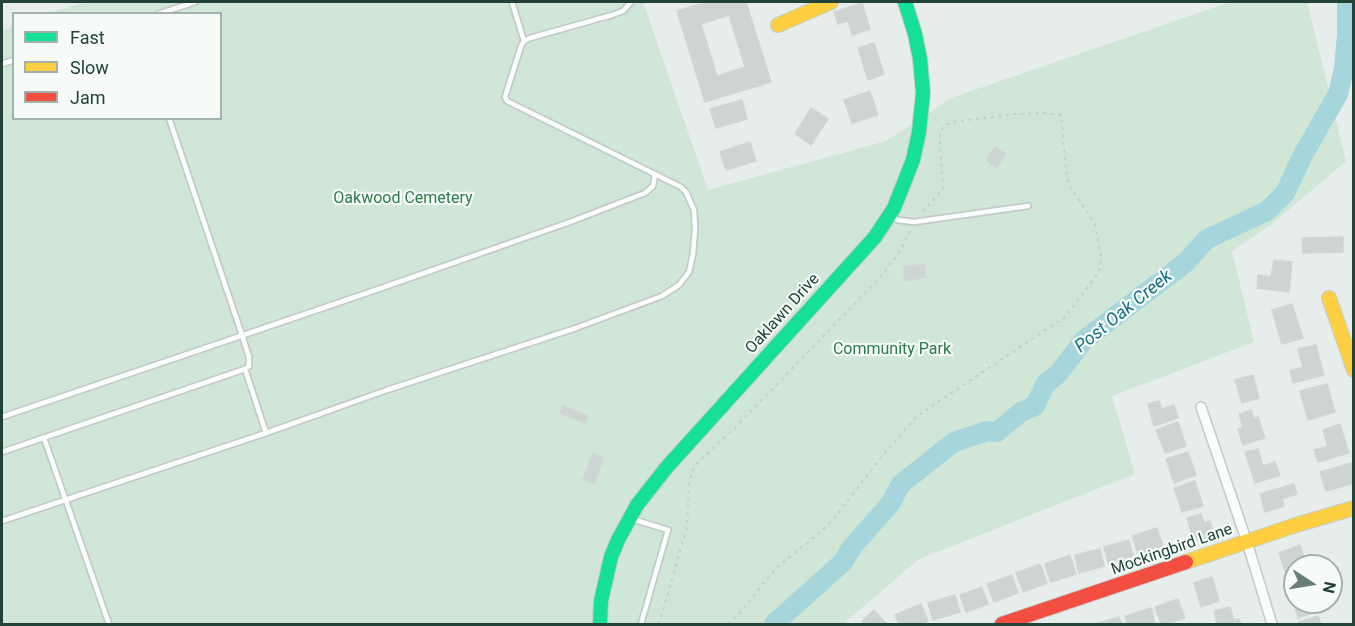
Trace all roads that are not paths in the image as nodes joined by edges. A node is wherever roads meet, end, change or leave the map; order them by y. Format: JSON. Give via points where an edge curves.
{"nodes":[{"id":1,"x":195,"y":2,"type":"edge"},
{"id":2,"x":512,"y":2,"type":"edge"},
{"id":3,"x":631,"y":2,"type":"edge"},
{"id":4,"x":831,"y":2,"type":"edge"},
{"id":5,"x":905,"y":2,"type":"edge"},
{"id":6,"x":164,"y":12,"type":"edge"},
{"id":7,"x":778,"y":25,"type":"dead end"},
{"id":8,"x":524,"y":41,"type":"junction"},
{"id":9,"x":169,"y":120,"type":"edge"},
{"id":10,"x":655,"y":174,"type":"junction"},
{"id":11,"x":1028,"y":206,"type":"dead end"},
{"id":12,"x":890,"y":215,"type":"junction"},
{"id":13,"x":1329,"y":298,"type":"dead end"},
{"id":14,"x":242,"y":334,"type":"junction"},
{"id":15,"x":245,"y":369,"type":"junction"},
{"id":16,"x":1353,"y":370,"type":"edge"},
{"id":17,"x":1201,"y":407,"type":"dead end"},
{"id":18,"x":2,"y":417,"type":"edge"},
{"id":19,"x":266,"y":433,"type":"junction"},
{"id":20,"x":44,"y":438,"type":"junction"},
{"id":21,"x":2,"y":452,"type":"edge"},
{"id":22,"x":66,"y":500,"type":"junction"},
{"id":23,"x":1353,"y":508,"type":"edge"},
{"id":24,"x":629,"y":519,"type":"junction"},
{"id":25,"x":2,"y":520,"type":"edge"},
{"id":26,"x":1247,"y":542,"type":"junction"},
{"id":27,"x":109,"y":624,"type":"edge"},
{"id":28,"x":600,"y":624,"type":"edge"},
{"id":29,"x":641,"y":624,"type":"edge"},
{"id":30,"x":1002,"y":624,"type":"edge"},
{"id":31,"x":1272,"y":624,"type":"edge"}],
"edges":[{"from":1,"to":6,"type":"lane"},
{"from":2,"to":8,"type":"lane"},
{"from":3,"to":8,"type":"lane","via":[[623,11]]},
{"from":4,"to":7,"type":"street"},
{"from":5,"to":12,"type":"street","name":"Oaklawn Drive","via":[[920,58],[921,122],[913,160]]},
{"from":8,"to":10,"type":"lane","via":[[506,89],[507,101]]},
{"from":9,"to":14,"type":"lane"},
{"from":10,"to":14,"type":"lane","via":[[653,186],[645,193]]},
{"from":10,"to":19,"type":"lane","via":[[681,187],[694,210],[693,254],[689,272],[679,285],[662,296],[576,327]]},
{"from":11,"to":12,"type":"lane","via":[[914,222]]},
{"from":12,"to":24,"type":"street","name":"Oaklawn Drive","via":[[875,237],[667,467]]},
{"from":13,"to":16,"type":"street"},
{"from":14,"to":15,"type":"lane","via":[[250,363]]},
{"from":14,"to":18,"type":"lane"},
{"from":15,"to":19,"type":"lane"},
{"from":15,"to":20,"type":"lane"},
{"from":17,"to":26,"type":"street"},
{"from":19,"to":22,"type":"lane"},
{"from":20,"to":21,"type":"lane"},
{"from":20,"to":22,"type":"lane"},
{"from":22,"to":25,"type":"lane"},
{"from":22,"to":27,"type":"lane"},
{"from":23,"to":26,"type":"street","name":"Mockingbird Lane"},
{"from":24,"to":28,"type":"street","name":"Oaklawn Drive","via":[[606,575]]},
{"from":24,"to":29,"type":"lane","via":[[668,530]]},
{"from":26,"to":30,"type":"street","name":"Mockingbird Lane"},
{"from":26,"to":31,"type":"street"}]}
